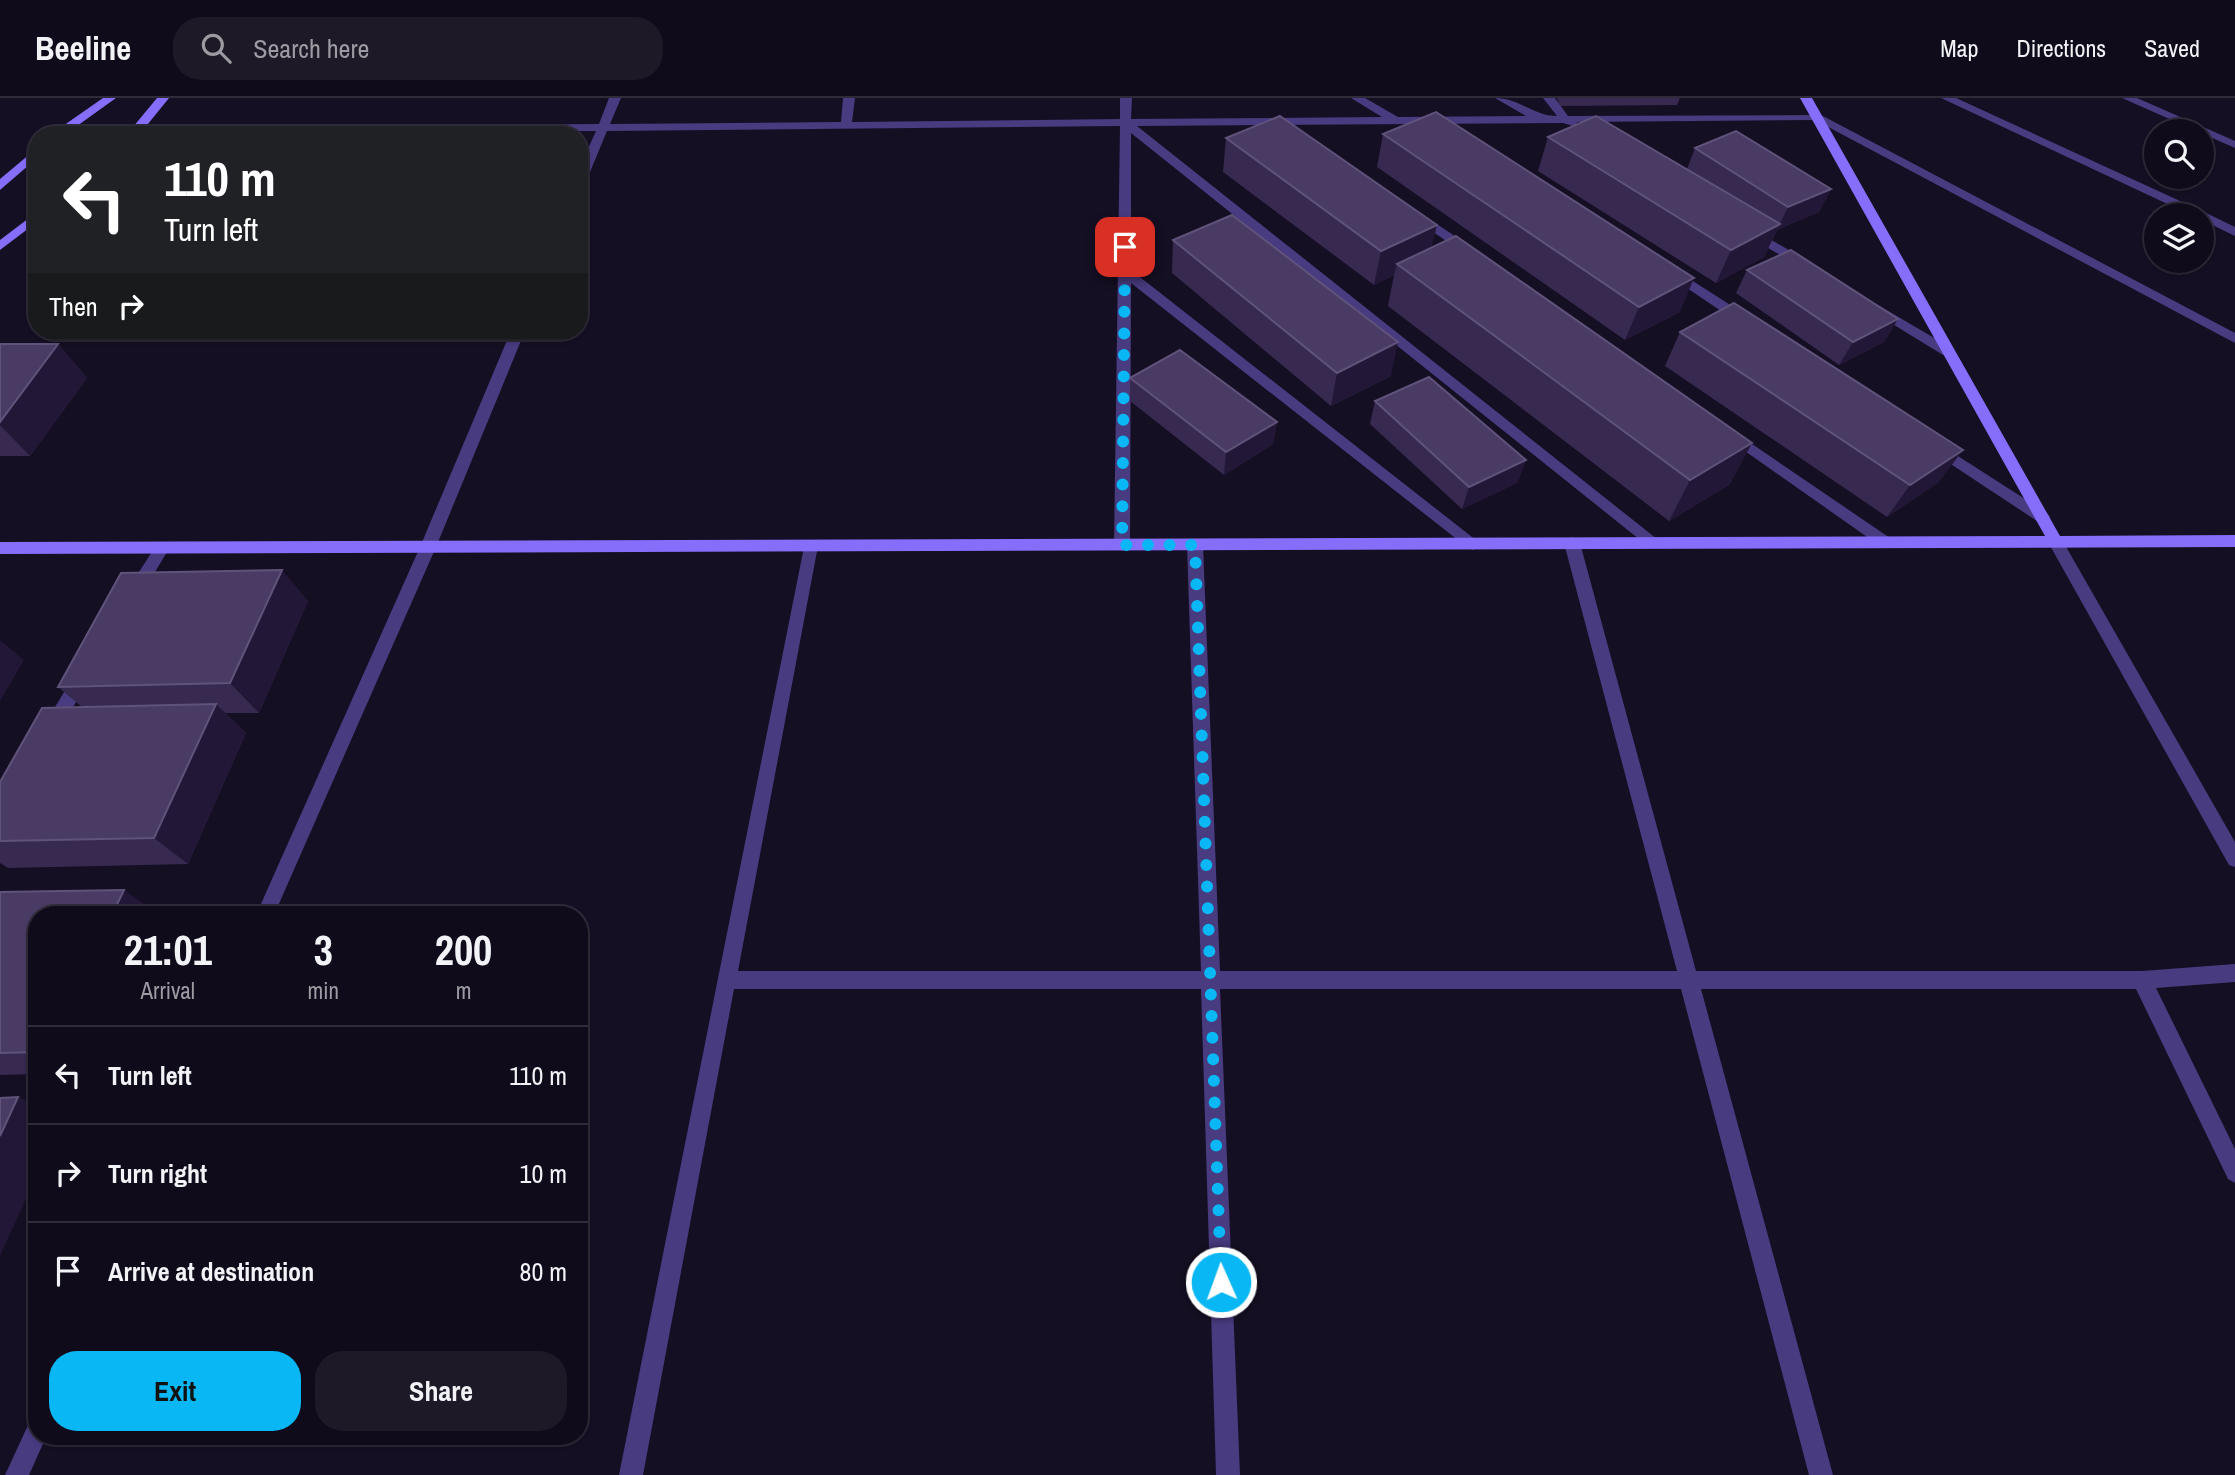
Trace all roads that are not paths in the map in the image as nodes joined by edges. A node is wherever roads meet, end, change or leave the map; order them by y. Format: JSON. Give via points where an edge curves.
{"nodes":[{"id":1,"x":110,"y":98,"type":"edge"},
{"id":2,"x":163,"y":98,"type":"edge"},
{"id":3,"x":615,"y":98,"type":"edge"},
{"id":4,"x":849,"y":98,"type":"edge"},
{"id":5,"x":1126,"y":98,"type":"edge"},
{"id":6,"x":1357,"y":98,"type":"edge"},
{"id":7,"x":1501,"y":98,"type":"edge"},
{"id":8,"x":1549,"y":98,"type":"edge"},
{"id":9,"x":1807,"y":98,"type":"edge"},
{"id":10,"x":1947,"y":98,"type":"edge"},
{"id":11,"x":2128,"y":98,"type":"edge"},
{"id":12,"x":1817,"y":117,"type":"junction"},
{"id":13,"x":1539,"y":119,"type":"junction"},
{"id":14,"x":1565,"y":119,"type":"junction"},
{"id":15,"x":1395,"y":120,"type":"junction"},
{"id":16,"x":1444,"y":120,"type":"junction"},
{"id":17,"x":1283,"y":121,"type":"junction"},
{"id":18,"x":1126,"y":122,"type":"junction"},
{"id":19,"x":845,"y":125,"type":"junction"},
{"id":20,"x":70,"y":126,"type":"edge"},
{"id":21,"x":141,"y":126,"type":"edge"},
{"id":22,"x":588,"y":127,"type":"edge"},
{"id":23,"x":603,"y":127,"type":"junction"},
{"id":24,"x":1588,"y":133,"type":"edge"},
{"id":25,"x":1467,"y":135,"type":"edge"},
{"id":26,"x":1306,"y":137,"type":"edge"},
{"id":27,"x":2235,"y":145,"type":"edge"},
{"id":28,"x":28,"y":158,"type":"edge"},
{"id":29,"x":23,"y":162,"type":"junction"},
{"id":30,"x":588,"y":163,"type":"edge"},
{"id":31,"x":28,"y":165,"type":"edge"},
{"id":32,"x":0,"y":186,"type":"edge"},
{"id":33,"x":2173,"y":203,"type":"edge"},
{"id":34,"x":1408,"y":209,"type":"edge"},
{"id":35,"x":2214,"y":222,"type":"edge"},
{"id":36,"x":28,"y":223,"type":"edge"},
{"id":37,"x":1739,"y":225,"type":"edge"},
{"id":38,"x":2235,"y":232,"type":"edge"},
{"id":39,"x":0,"y":246,"type":"edge"},
{"id":40,"x":1476,"y":256,"type":"edge"},
{"id":41,"x":1662,"y":265,"type":"edge"},
{"id":42,"x":1125,"y":272,"type":"junction"},
{"id":43,"x":1821,"y":274,"type":"edge"},
{"id":44,"x":1867,"y":302,"type":"edge"},
{"id":45,"x":1754,"y":326,"type":"edge"},
{"id":46,"x":2235,"y":339,"type":"edge"},
{"id":47,"x":514,"y":340,"type":"edge"},
{"id":48,"x":1948,"y":352,"type":"junction"},
{"id":49,"x":1714,"y":423,"type":"edge"},
{"id":50,"x":1927,"y":441,"type":"edge"},
{"id":51,"x":2042,"y":517,"type":"junction"},
{"id":52,"x":2235,"y":541,"type":"edge"},
{"id":53,"x":1885,"y":542,"type":"junction"},
{"id":54,"x":2056,"y":542,"type":"junction"},
{"id":55,"x":1572,"y":543,"type":"junction"},
{"id":56,"x":1654,"y":543,"type":"junction"},
{"id":57,"x":1473,"y":544,"type":"junction"},
{"id":58,"x":1122,"y":545,"type":"junction"},
{"id":59,"x":1195,"y":545,"type":"junction"},
{"id":60,"x":810,"y":546,"type":"junction"},
{"id":61,"x":428,"y":547,"type":"junction"},
{"id":62,"x":0,"y":548,"type":"edge"},
{"id":63,"x":162,"y":548,"type":"junction"},
{"id":64,"x":127,"y":605,"type":"edge"},
{"id":65,"x":91,"y":662,"type":"edge"},
{"id":66,"x":42,"y":742,"type":"edge"},
{"id":67,"x":2235,"y":859,"type":"edge"},
{"id":68,"x":269,"y":906,"type":"edge"},
{"id":69,"x":2235,"y":973,"type":"edge"},
{"id":70,"x":727,"y":979,"type":"junction"},
{"id":71,"x":1211,"y":979,"type":"junction"},
{"id":72,"x":1689,"y":979,"type":"junction"},
{"id":73,"x":2142,"y":979,"type":"junction"},
{"id":74,"x":2235,"y":1172,"type":"edge"},
{"id":75,"x":31,"y":1445,"type":"edge"},
{"id":76,"x":17,"y":1475,"type":"edge"},
{"id":77,"x":631,"y":1475,"type":"edge"},
{"id":78,"x":1228,"y":1475,"type":"edge"},
{"id":79,"x":1821,"y":1475,"type":"edge"}],
"edges":[{"from":1,"to":20,"type":"main road"},
{"from":2,"to":21,"type":"main road"},
{"from":3,"to":23,"type":"street"},
{"from":4,"to":19,"type":"street"},
{"from":5,"to":18,"type":"street"},
{"from":6,"to":15,"type":"street"},
{"from":7,"to":13,"type":"street"},
{"from":8,"to":14,"type":"street"},
{"from":9,"to":12,"type":"main road"},
{"from":10,"to":33,"type":"street"},
{"from":11,"to":27,"type":"street"},
{"from":12,"to":14,"type":"street"},
{"from":12,"to":46,"type":"street"},
{"from":12,"to":48,"type":"main road"},
{"from":13,"to":14,"type":"street"},
{"from":13,"to":16,"type":"street"},
{"from":14,"to":24,"type":"street"},
{"from":15,"to":16,"type":"street"},
{"from":15,"to":17,"type":"street"},
{"from":16,"to":25,"type":"street"},
{"from":17,"to":18,"type":"street"},
{"from":17,"to":26,"type":"street"},
{"from":18,"to":19,"type":"street"},
{"from":18,"to":42,"type":"street"},
{"from":18,"to":56,"type":"street"},
{"from":19,"to":23,"type":"street"},
{"from":22,"to":23,"type":"street"},
{"from":23,"to":30,"type":"street"},
{"from":28,"to":29,"type":"main road"},
{"from":29,"to":31,"type":"main road"},
{"from":29,"to":32,"type":"main road"},
{"from":34,"to":40,"type":"street"},
{"from":35,"to":38,"type":"street"},
{"from":36,"to":39,"type":"main road"},
{"from":37,"to":43,"type":"street"},
{"from":41,"to":45,"type":"street"},
{"from":42,"to":57,"type":"street"},
{"from":42,"to":58,"type":"street"},
{"from":44,"to":48,"type":"street"},
{"from":47,"to":61,"type":"street"},
{"from":48,"to":51,"type":"main road"},
{"from":49,"to":53,"type":"street"},
{"from":50,"to":51,"type":"street"},
{"from":51,"to":54,"type":"main road"},
{"from":52,"to":54,"type":"main road"},
{"from":53,"to":54,"type":"main road"},
{"from":53,"to":56,"type":"main road"},
{"from":54,"to":67,"type":"street"},
{"from":55,"to":56,"type":"main road"},
{"from":55,"to":57,"type":"main road"},
{"from":55,"to":72,"type":"street"},
{"from":57,"to":59,"type":"main road"},
{"from":58,"to":59,"type":"main road"},
{"from":58,"to":60,"type":"main road"},
{"from":59,"to":71,"type":"street"},
{"from":60,"to":61,"type":"main road"},
{"from":60,"to":70,"type":"street"},
{"from":61,"to":63,"type":"main road"},
{"from":61,"to":68,"type":"street"},
{"from":62,"to":63,"type":"main road"},
{"from":63,"to":64,"type":"street"},
{"from":65,"to":66,"type":"street"},
{"from":69,"to":73,"type":"street"},
{"from":70,"to":71,"type":"street"},
{"from":70,"to":77,"type":"street"},
{"from":71,"to":72,"type":"street"},
{"from":71,"to":78,"type":"street"},
{"from":72,"to":73,"type":"street"},
{"from":72,"to":79,"type":"street"},
{"from":73,"to":74,"type":"street"},
{"from":75,"to":76,"type":"street"}]}
